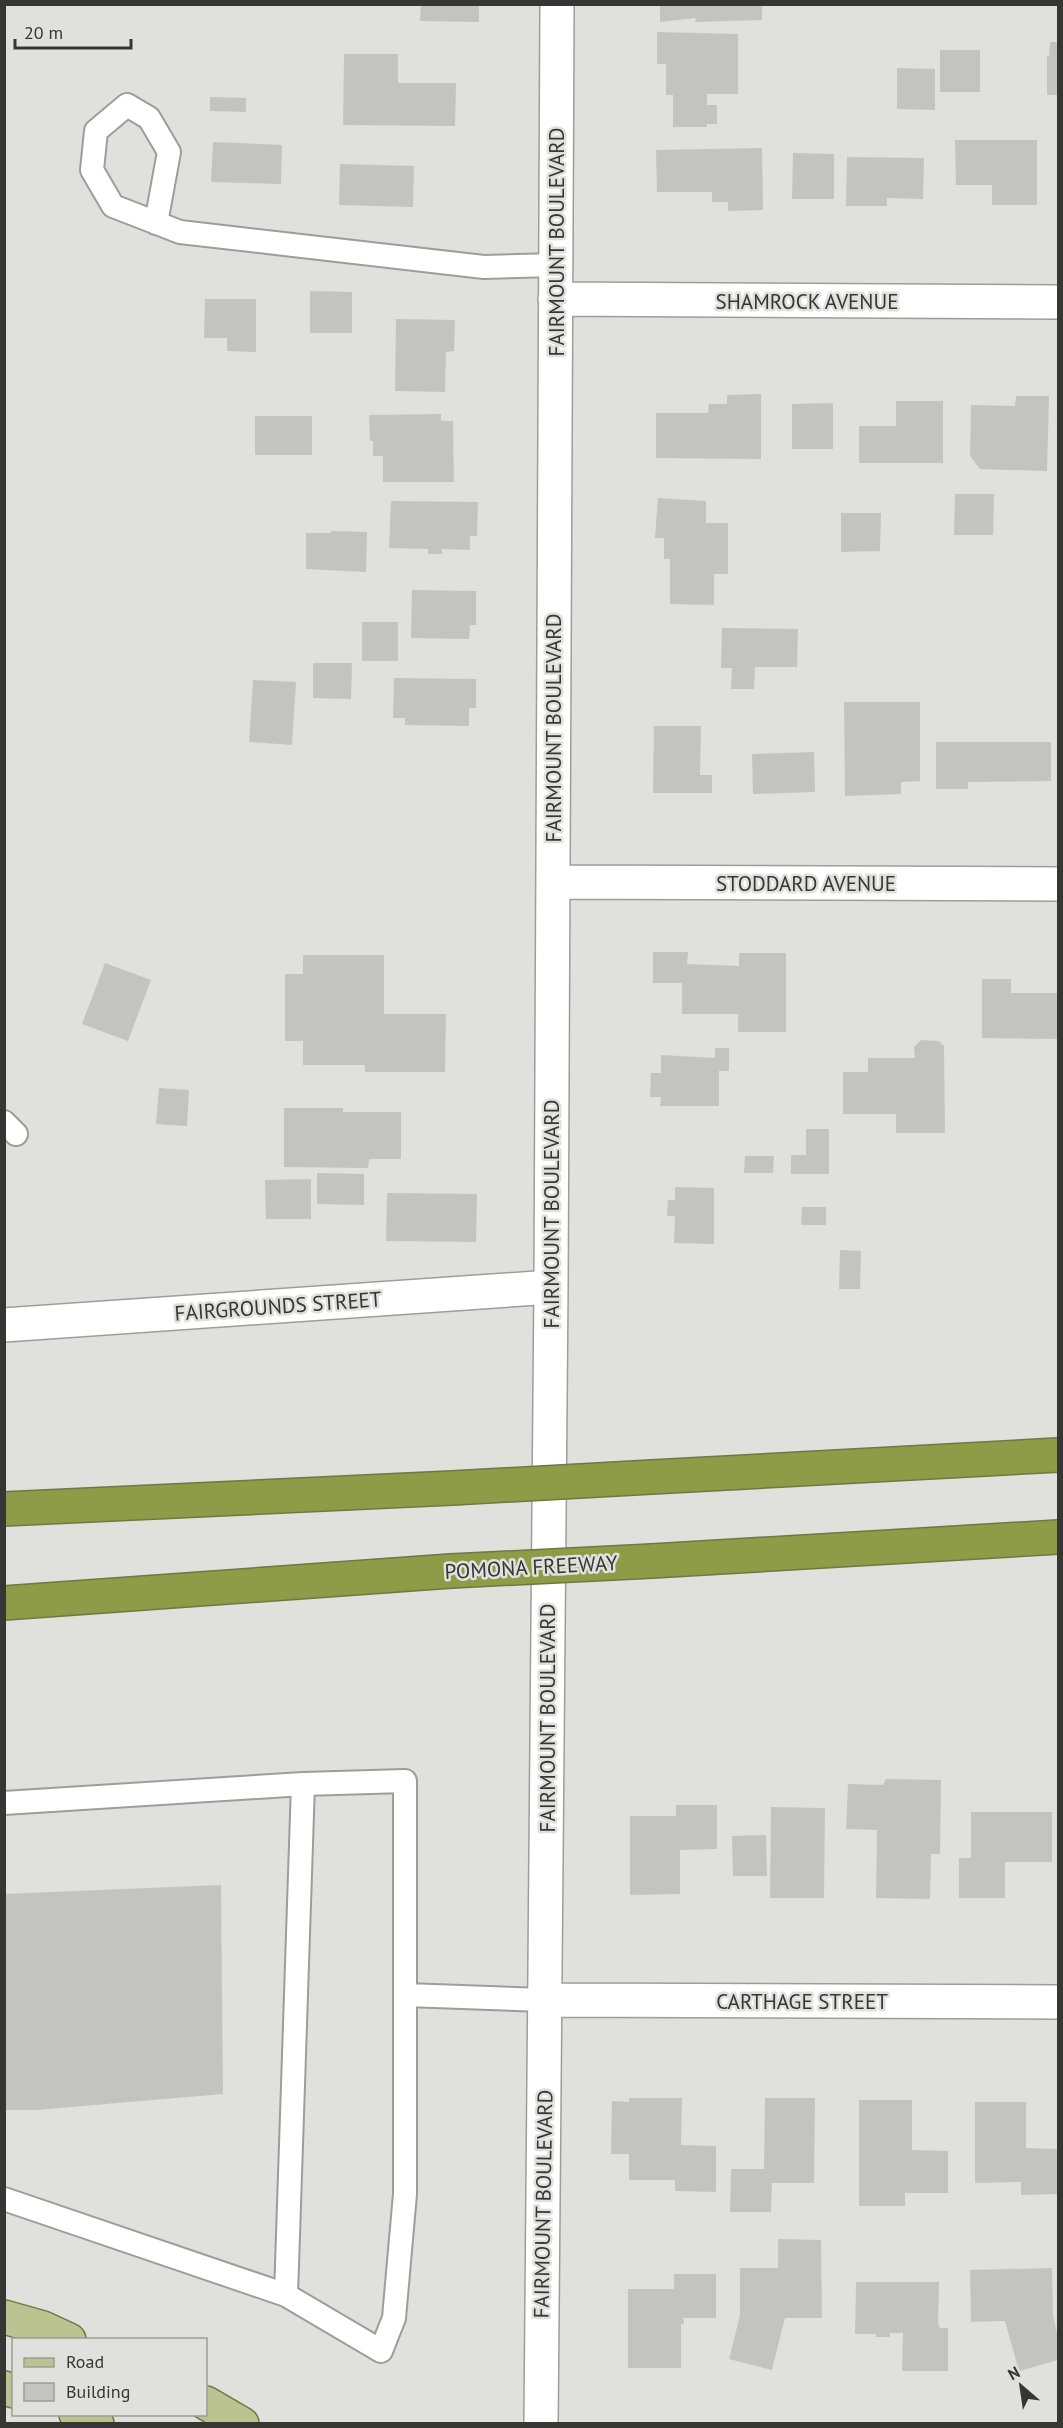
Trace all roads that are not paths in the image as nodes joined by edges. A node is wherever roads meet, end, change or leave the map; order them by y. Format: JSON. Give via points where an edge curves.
{"nodes":[{"id":1,"x":557,"y":4,"type":"edge"},
{"id":2,"x":156,"y":223,"type":"junction"},
{"id":3,"x":556,"y":265,"type":"junction"},
{"id":4,"x":555,"y":299,"type":"junction"},
{"id":5,"x":1059,"y":302,"type":"edge"},
{"id":6,"x":553,"y":882,"type":"junction"},
{"id":7,"x":1059,"y":884,"type":"edge"},
{"id":8,"x":551,"y":1287,"type":"junction"},
{"id":9,"x":4,"y":1325,"type":"edge"},
{"id":10,"x":1059,"y":1455,"type":"edge"},
{"id":11,"x":4,"y":1509,"type":"edge"},
{"id":12,"x":1059,"y":1537,"type":"edge"},
{"id":13,"x":4,"y":1603,"type":"edge"},
{"id":14,"x":303,"y":1784,"type":"junction"},
{"id":15,"x":4,"y":1803,"type":"edge"},
{"id":16,"x":406,"y":1995,"type":"junction"},
{"id":17,"x":545,"y":2000,"type":"junction"},
{"id":18,"x":1059,"y":2002,"type":"edge"},
{"id":19,"x":4,"y":2199,"type":"edge"},
{"id":20,"x":286,"y":2295,"type":"junction"},
{"id":21,"x":4,"y":2317,"type":"edge"},
{"id":22,"x":65,"y":2338,"type":"edge"},
{"id":23,"x":207,"y":2404,"type":"edge"},
{"id":24,"x":78,"y":2416,"type":"edge"},
{"id":25,"x":97,"y":2424,"type":"edge"},
{"id":26,"x":242,"y":2424,"type":"edge"},
{"id":27,"x":540,"y":2424,"type":"edge"}],
"edges":[{"from":1,"to":3,"type":"street","name":"FAIRMOUNT BOULEVARD"},
{"from":2,"to":2,"type":"lane","via":[[113,206],[92,170],[96,131],[127,105],[148,118],[168,152]]},
{"from":2,"to":3,"type":"lane","via":[[180,232],[484,267]]},
{"from":3,"to":4,"type":"street","name":"FAIRMOUNT BOULEVARD"},
{"from":4,"to":5,"type":"street","name":"SHAMROCK AVENUE"},
{"from":4,"to":6,"type":"street","name":"FAIRMOUNT BOULEVARD"},
{"from":6,"to":7,"type":"street","name":"STODDARD AVENUE"},
{"from":6,"to":8,"type":"street","name":"FAIRMOUNT BOULEVARD"},
{"from":8,"to":9,"type":"street","name":"FAIRGROUNDS STREET"},
{"from":8,"to":17,"type":"street","name":"FAIRMOUNT BOULEVARD"},
{"from":10,"to":11,"type":"highway","bridge":true},
{"from":12,"to":13,"type":"highway","name":"POMONA FREEWAY","bridge":true,"via":[[451,1571]]},
{"from":14,"to":15,"type":"lane"},
{"from":14,"to":16,"type":"lane","via":[[405,1781]]},
{"from":14,"to":20,"type":"lane"},
{"from":16,"to":17,"type":"lane"},
{"from":16,"to":20,"type":"lane","via":[[405,2194],[394,2318],[381,2351]]},
{"from":17,"to":18,"type":"street","name":"CARTHAGE STREET"},
{"from":17,"to":27,"type":"street","name":"FAIRMOUNT BOULEVARD"},
{"from":19,"to":20,"type":"lane"},
{"from":21,"to":22,"type":"main road"},
{"from":23,"to":26,"type":"main road"},
{"from":24,"to":25,"type":"main road"}]}
